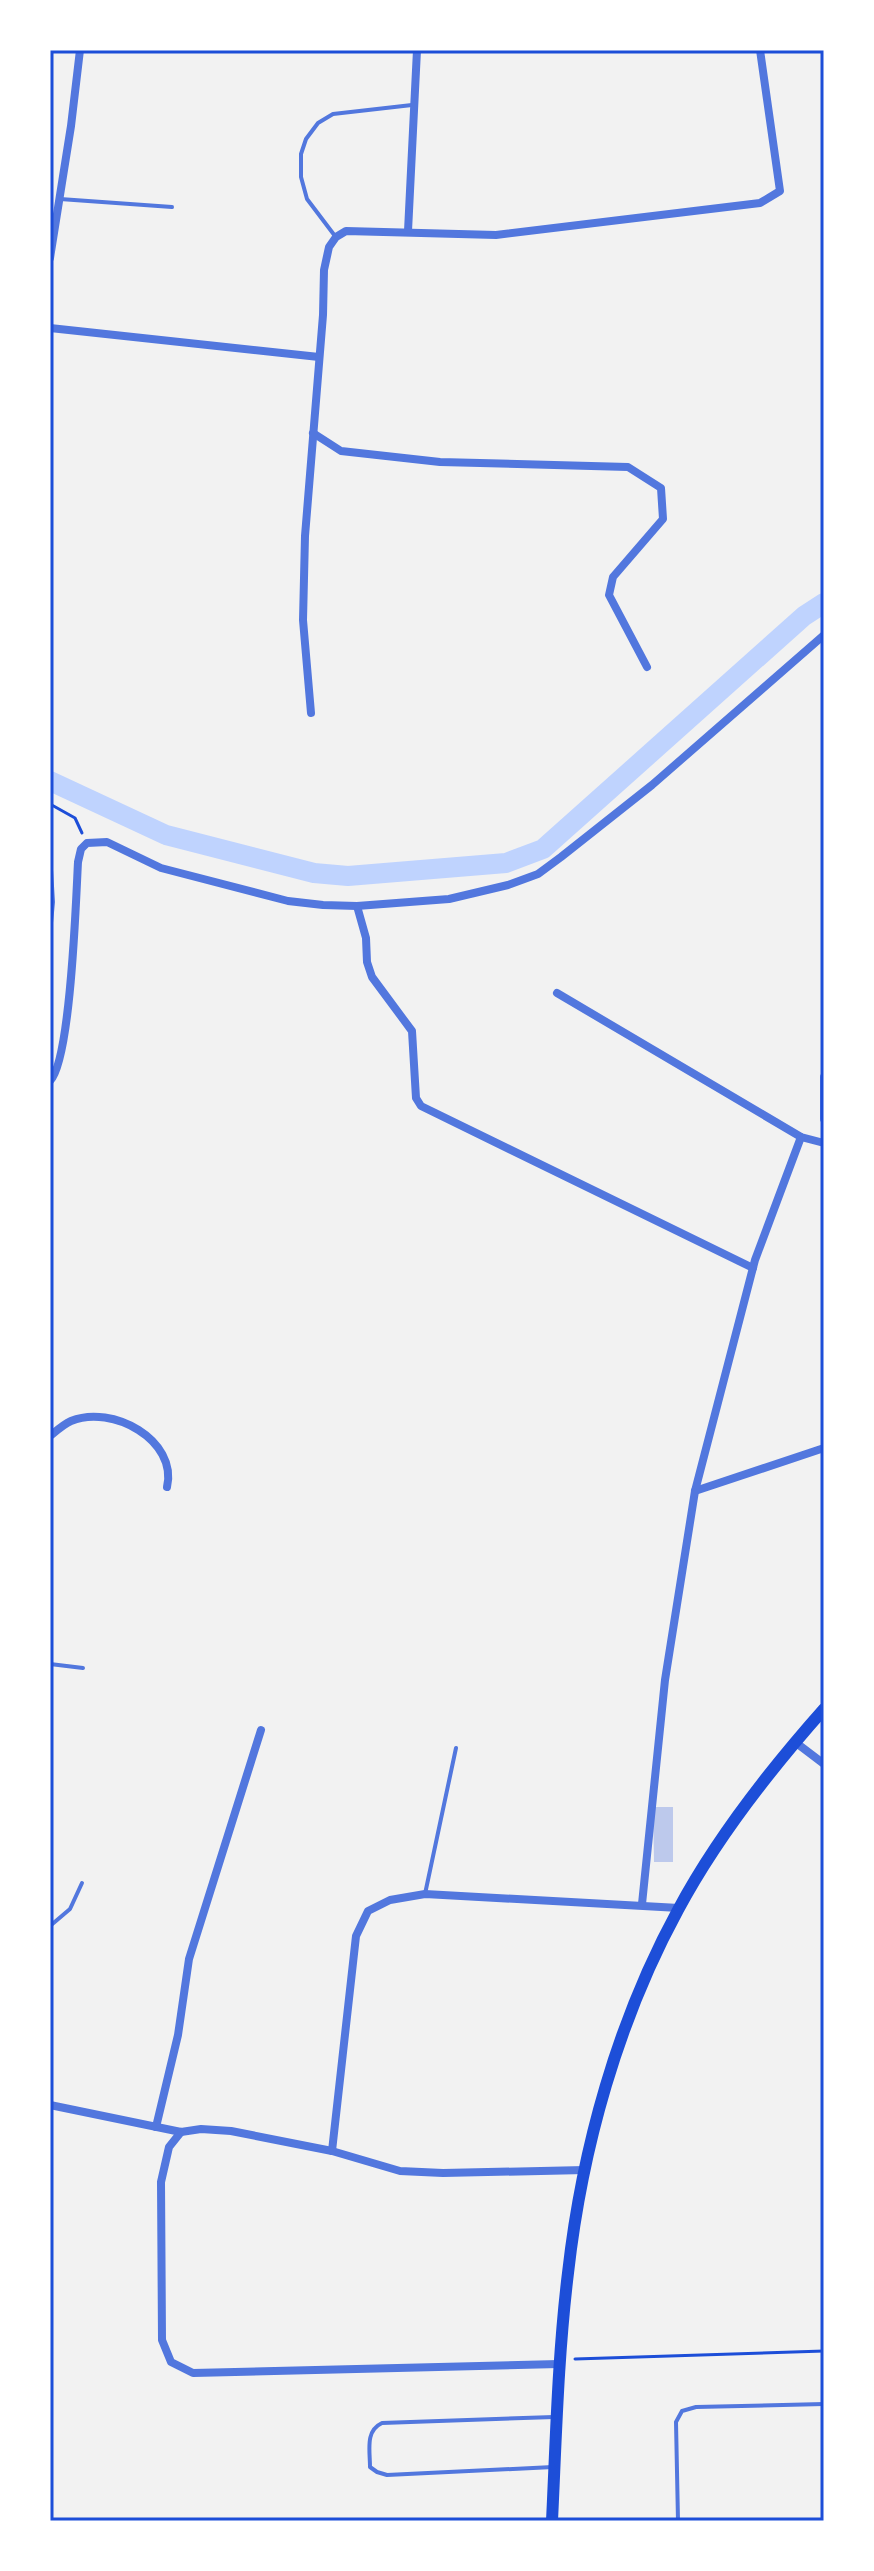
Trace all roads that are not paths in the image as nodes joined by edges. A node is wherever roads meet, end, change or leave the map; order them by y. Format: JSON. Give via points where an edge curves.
{"nodes":[{"id":1,"x":80,"y":50,"type":"edge"},
{"id":2,"x":417,"y":50,"type":"edge"},
{"id":3,"x":760,"y":50,"type":"edge"},
{"id":4,"x":412,"y":105,"type":"junction"},
{"id":5,"x":60,"y":199,"type":"junction"},
{"id":6,"x":172,"y":207,"type":"dead end"},
{"id":7,"x":408,"y":231,"type":"junction"},
{"id":8,"x":336,"y":237,"type":"junction"},
{"id":9,"x":50,"y":258,"type":"edge"},
{"id":10,"x":50,"y":328,"type":"edge"},
{"id":11,"x":319,"y":357,"type":"junction"},
{"id":12,"x":313,"y":433,"type":"junction"},
{"id":13,"x":824,"y":635,"type":"edge"},
{"id":14,"x":647,"y":667,"type":"dead end"},
{"id":15,"x":311,"y":713,"type":"dead end"},
{"id":16,"x":50,"y":854,"type":"edge"},
{"id":17,"x":357,"y":906,"type":"junction"},
{"id":18,"x":50,"y":933,"type":"edge"},
{"id":19,"x":557,"y":993,"type":"dead end"},
{"id":20,"x":824,"y":1077,"type":"edge"},
{"id":21,"x":50,"y":1081,"type":"edge"},
{"id":22,"x":824,"y":1119,"type":"edge"},
{"id":23,"x":801,"y":1137,"type":"junction"},
{"id":24,"x":824,"y":1143,"type":"edge"},
{"id":25,"x":753,"y":1268,"type":"junction"},
{"id":26,"x":50,"y":1436,"type":"edge"},
{"id":27,"x":824,"y":1448,"type":"edge"},
{"id":28,"x":167,"y":1487,"type":"dead end"},
{"id":29,"x":695,"y":1491,"type":"junction"},
{"id":30,"x":50,"y":1664,"type":"edge"},
{"id":31,"x":83,"y":1668,"type":"dead end"},
{"id":32,"x":824,"y":1709,"type":"edge"},
{"id":33,"x":261,"y":1730,"type":"dead end"},
{"id":34,"x":795,"y":1742,"type":"junction"},
{"id":35,"x":456,"y":1748,"type":"dead end"},
{"id":36,"x":824,"y":1764,"type":"edge"},
{"id":37,"x":82,"y":1883,"type":"dead end"},
{"id":38,"x":425,"y":1894,"type":"junction"},
{"id":39,"x":642,"y":1904,"type":"junction"},
{"id":40,"x":679,"y":1908,"type":"junction"},
{"id":41,"x":50,"y":1926,"type":"edge"},
{"id":42,"x":50,"y":2105,"type":"edge"},
{"id":43,"x":156,"y":2127,"type":"junction"},
{"id":44,"x":181,"y":2132,"type":"junction"},
{"id":45,"x":332,"y":2151,"type":"junction"},
{"id":46,"x":585,"y":2170,"type":"junction"},
{"id":47,"x":559,"y":2362,"type":"junction"},
{"id":48,"x":824,"y":2404,"type":"edge"},
{"id":49,"x":556,"y":2417,"type":"junction"},
{"id":50,"x":554,"y":2467,"type":"junction"},
{"id":51,"x":552,"y":2521,"type":"edge"},
{"id":52,"x":678,"y":2521,"type":"edge"}],
"edges":[{"from":1,"to":5,"type":"street"},
{"from":2,"to":4,"type":"street"},
{"from":3,"to":7,"type":"street","via":[[780,191],[760,203],[496,235]]},
{"from":4,"to":7,"type":"street"},
{"from":4,"to":8,"type":"lane","via":[[333,114],[306,139],[301,177],[307,199]]},
{"from":5,"to":6,"type":"lane"},
{"from":5,"to":9,"type":"street"},
{"from":7,"to":8,"type":"street","via":[[346,231]]},
{"from":8,"to":11,"type":"street","via":[[324,270]]},
{"from":10,"to":11,"type":"street"},
{"from":11,"to":12,"type":"street"},
{"from":12,"to":14,"type":"street","via":[[341,451],[440,462],[628,467],[661,488],[663,519],[613,577],[609,595]]},
{"from":12,"to":15,"type":"street","via":[[303,620]]},
{"from":13,"to":17,"type":"street","via":[[652,785],[538,874],[449,899]]},
{"from":16,"to":18,"type":"lane"},
{"from":17,"to":21,"type":"street","via":[[288,901],[161,868],[107,842],[87,843],[78,862],[61,1057]]},
{"from":17,"to":25,"type":"street","via":[[372,977],[412,1031],[416,1098],[421,1106]]},
{"from":19,"to":23,"type":"street"},
{"from":20,"to":22,"type":"street"},
{"from":23,"to":24,"type":"street"},
{"from":23,"to":25,"type":"street"},
{"from":25,"to":29,"type":"street"},
{"from":26,"to":28,"type":"street","via":[[72,1421],[121,1420],[161,1448],[169,1464]]},
{"from":27,"to":29,"type":"street"},
{"from":29,"to":39,"type":"street","via":[[665,1680]]},
{"from":30,"to":31,"type":"lane"},
{"from":32,"to":34,"type":"main road"},
{"from":33,"to":43,"type":"street","via":[[189,1959]]},
{"from":34,"to":36,"type":"street"},
{"from":34,"to":40,"type":"main road","via":[[770,1770]]},
{"from":35,"to":38,"type":"lane"},
{"from":37,"to":41,"type":"lane","via":[[70,1909]]},
{"from":38,"to":39,"type":"street"},
{"from":38,"to":45,"type":"street","via":[[390,1900],[368,1911],[356,1936]]},
{"from":39,"to":40,"type":"street"},
{"from":40,"to":46,"type":"main road","via":[[624,2032]]},
{"from":42,"to":43,"type":"street"},
{"from":43,"to":44,"type":"street"},
{"from":44,"to":45,"type":"street","via":[[231,2131]]},
{"from":44,"to":47,"type":"street","via":[[169,2147],[161,2182],[162,2340],[171,2362],[193,2373]]},
{"from":45,"to":46,"type":"street","via":[[400,2171]]},
{"from":46,"to":47,"type":"main road"},
{"from":47,"to":49,"type":"main road"},
{"from":48,"to":52,"type":"lane","via":[[682,2411],[676,2422]]},
{"from":49,"to":50,"type":"main road"},
{"from":49,"to":50,"type":"lane","via":[[382,2423],[370,2433],[370,2467],[387,2475]]},
{"from":50,"to":51,"type":"main road"}]}
